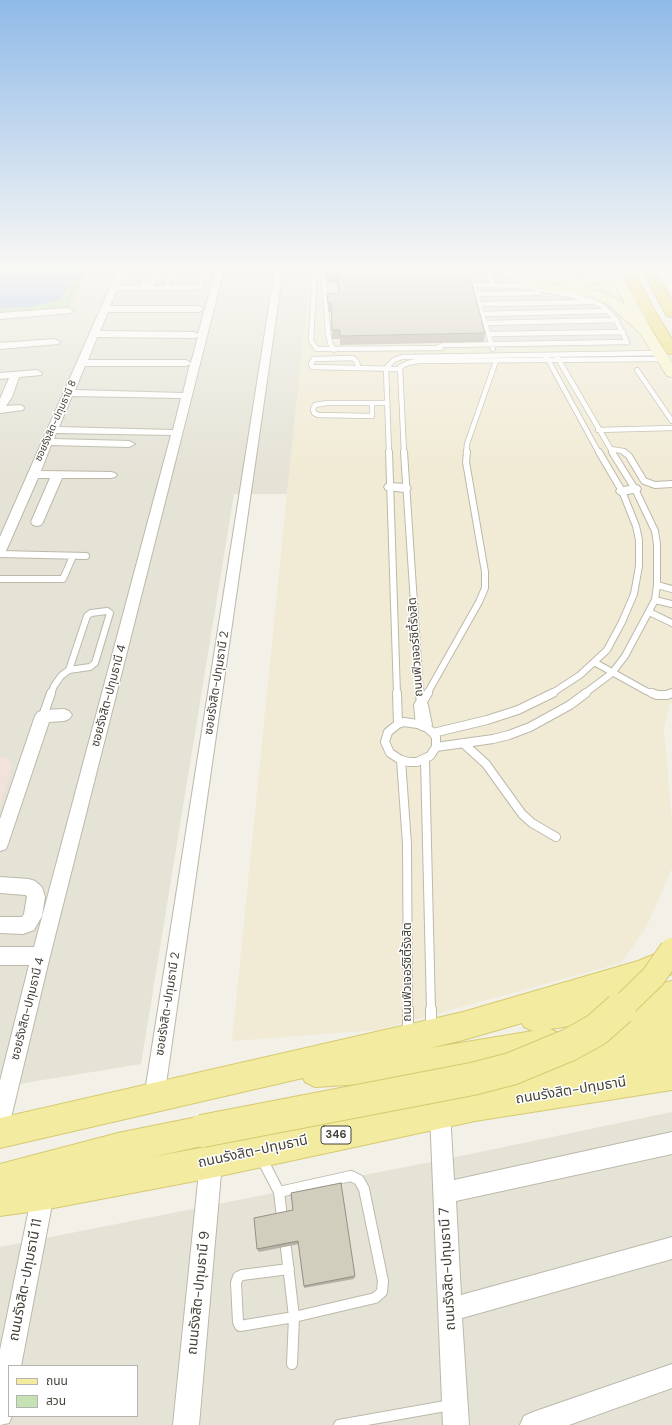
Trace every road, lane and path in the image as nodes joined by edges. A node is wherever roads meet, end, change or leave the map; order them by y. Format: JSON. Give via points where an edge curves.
{"nodes":[{"id":1,"x":93,"y":336,"type":"edge"},
{"id":2,"x":203,"y":336,"type":"edge"},
{"id":3,"x":269,"y":336,"type":"edge"},
{"id":4,"x":311,"y":336,"type":"edge"},
{"id":5,"x":328,"y":336,"type":"edge"},
{"id":6,"x":489,"y":336,"type":"edge"},
{"id":7,"x":625,"y":336,"type":"edge"},
{"id":8,"x":649,"y":336,"type":"edge"},
{"id":9,"x":657,"y":336,"type":"edge"},
{"id":10,"x":55,"y":342,"type":"dead end"},
{"id":11,"x":0,"y":346,"type":"edge"},
{"id":12,"x":492,"y":346,"type":"junction"},
{"id":13,"x":334,"y":350,"type":"junction"},
{"id":14,"x":664,"y":354,"type":"edge"},
{"id":15,"x":546,"y":357,"type":"junction"},
{"id":16,"x":557,"y":357,"type":"junction"},
{"id":17,"x":496,"y":358,"type":"junction"},
{"id":18,"x":82,"y":363,"type":"junction"},
{"id":19,"x":186,"y":363,"type":"dead end"},
{"id":20,"x":358,"y":367,"type":"junction"},
{"id":21,"x":386,"y":368,"type":"junction"},
{"id":22,"x":399,"y":369,"type":"junction"},
{"id":23,"x":637,"y":370,"type":"dead end"},
{"id":24,"x":38,"y":373,"type":"dead end"},
{"id":25,"x":672,"y":373,"type":"edge"},
{"id":26,"x":15,"y":375,"type":"junction"},
{"id":27,"x":0,"y":376,"type":"edge"},
{"id":28,"x":69,"y":393,"type":"junction"},
{"id":29,"x":178,"y":395,"type":"dead end"},
{"id":30,"x":372,"y":403,"type":"junction"},
{"id":31,"x":387,"y":403,"type":"junction"},
{"id":32,"x":0,"y":406,"type":"edge"},
{"id":33,"x":19,"y":408,"type":"dead end"},
{"id":34,"x":0,"y":410,"type":"edge"},
{"id":35,"x":672,"y":421,"type":"edge"},
{"id":36,"x":672,"y":428,"type":"edge"},
{"id":37,"x":52,"y":430,"type":"junction"},
{"id":38,"x":598,"y":430,"type":"junction"},
{"id":39,"x":169,"y":432,"type":"dead end"},
{"id":40,"x":47,"y":442,"type":"junction"},
{"id":41,"x":129,"y":444,"type":"dead end"},
{"id":42,"x":610,"y":449,"type":"junction"},
{"id":43,"x":33,"y":474,"type":"junction"},
{"id":44,"x":57,"y":475,"type":"junction"},
{"id":45,"x":111,"y":476,"type":"dead end"},
{"id":46,"x":672,"y":484,"type":"edge"},
{"id":47,"x":390,"y":488,"type":"junction"},
{"id":48,"x":405,"y":488,"type":"junction"},
{"id":49,"x":635,"y":489,"type":"junction"},
{"id":50,"x":622,"y":491,"type":"junction"},
{"id":51,"x":37,"y":522,"type":"dead end"},
{"id":52,"x":0,"y":551,"type":"edge"},
{"id":53,"x":0,"y":554,"type":"edge"},
{"id":54,"x":73,"y":556,"type":"junction"},
{"id":55,"x":86,"y":556,"type":"dead end"},
{"id":56,"x":0,"y":579,"type":"edge"},
{"id":57,"x":657,"y":585,"type":"junction"},
{"id":58,"x":672,"y":589,"type":"edge"},
{"id":59,"x":655,"y":600,"type":"junction"},
{"id":60,"x":672,"y":603,"type":"edge"},
{"id":61,"x":649,"y":612,"type":"junction"},
{"id":62,"x":672,"y":623,"type":"edge"},
{"id":63,"x":594,"y":662,"type":"junction"},
{"id":64,"x":69,"y":670,"type":"junction"},
{"id":65,"x":612,"y":674,"type":"junction"},
{"id":66,"x":672,"y":693,"type":"edge"},
{"id":67,"x":421,"y":705,"type":"junction"},
{"id":68,"x":64,"y":715,"type":"dead end"},
{"id":69,"x":43,"y":716,"type":"junction"},
{"id":70,"x":398,"y":724,"type":"junction"},
{"id":71,"x":429,"y":729,"type":"junction"},
{"id":72,"x":463,"y":743,"type":"junction"},
{"id":73,"x":436,"y":747,"type":"junction"},
{"id":74,"x":401,"y":760,"type":"junction"},
{"id":75,"x":425,"y":760,"type":"junction"},
{"id":76,"x":556,"y":837,"type":"dead end"},
{"id":77,"x":0,"y":844,"type":"edge"},
{"id":78,"x":0,"y":885,"type":"edge"},
{"id":79,"x":0,"y":925,"type":"edge"},
{"id":80,"x":672,"y":950,"type":"edge"},
{"id":81,"x":0,"y":956,"type":"edge"},
{"id":82,"x":41,"y":956,"type":"junction"},
{"id":83,"x":672,"y":960,"type":"edge"},
{"id":84,"x":672,"y":995,"type":"edge"},
{"id":85,"x":672,"y":1023,"type":"edge"},
{"id":86,"x":463,"y":1026,"type":"junction"},
{"id":87,"x":419,"y":1037,"type":"junction"},
{"id":88,"x":672,"y":1045,"type":"edge"},
{"id":89,"x":254,"y":1075,"type":"junction"},
{"id":90,"x":672,"y":1075,"type":"edge"},
{"id":91,"x":154,"y":1098,"type":"junction"},
{"id":92,"x":475,"y":1106,"type":"junction"},
{"id":93,"x":440,"y":1113,"type":"junction"},
{"id":94,"x":0,"y":1122,"type":"edge"},
{"id":95,"x":0,"y":1134,"type":"edge"},
{"id":96,"x":672,"y":1143,"type":"edge"},
{"id":97,"x":258,"y":1152,"type":"junction"},
{"id":98,"x":212,"y":1162,"type":"junction"},
{"id":99,"x":0,"y":1180,"type":"edge"},
{"id":100,"x":279,"y":1192,"type":"junction"},
{"id":101,"x":443,"y":1193,"type":"junction"},
{"id":102,"x":43,"y":1194,"type":"junction"},
{"id":103,"x":0,"y":1200,"type":"edge"},
{"id":104,"x":282,"y":1217,"type":"edge"},
{"id":105,"x":286,"y":1248,"type":"edge"},
{"id":106,"x":672,"y":1248,"type":"edge"},
{"id":107,"x":289,"y":1269,"type":"junction"},
{"id":108,"x":450,"y":1310,"type":"junction"},
{"id":109,"x":294,"y":1317,"type":"junction"},
{"id":110,"x":292,"y":1364,"type":"dead end"},
{"id":111,"x":9,"y":1365,"type":"edge"},
{"id":112,"x":8,"y":1372,"type":"edge"},
{"id":113,"x":672,"y":1376,"type":"edge"},
{"id":114,"x":0,"y":1414,"type":"edge"},
{"id":115,"x":456,"y":1415,"type":"edge"},
{"id":116,"x":186,"y":1425,"type":"edge"},
{"id":117,"x":340,"y":1425,"type":"edge"},
{"id":118,"x":533,"y":1425,"type":"edge"}],
"edges":[{"from":1,"to":18,"type":"street","name":"ซอยรังสิต-ปทุมธานี 8"},
{"from":2,"to":82,"type":"street","name":"ซอยรังสิต-ปทุมธานี 4"},
{"from":3,"to":91,"type":"street","name":"ซอยรังสิต-ปทุมธานี 2"},
{"from":4,"to":13,"type":"lane","via":[[311,341],[317,349]]},
{"from":5,"to":13,"type":"lane"},
{"from":6,"to":12,"type":"lane"},
{"from":7,"to":12,"type":"lane","via":[[627,341],[625,343]]},
{"from":8,"to":14,"type":"main road"},
{"from":9,"to":14,"type":"highway"},
{"from":10,"to":11,"type":"street"},
{"from":12,"to":13,"type":"lane"},
{"from":12,"to":17,"type":"lane"},
{"from":14,"to":16,"type":"lane"},
{"from":14,"to":25,"type":"main road"},
{"from":15,"to":16,"type":"lane"},
{"from":15,"to":17,"type":"lane"},
{"from":15,"to":50,"type":"lane"},
{"from":16,"to":38,"type":"lane"},
{"from":17,"to":21,"type":"lane","via":[[416,356],[394,360]]},
{"from":17,"to":22,"type":"lane","via":[[418,361],[403,365]]},
{"from":17,"to":67,"type":"lane","name":"ถนนฟิวเจอร์ซิตี้รังสิต","via":[[467,444],[466,462],[485,572],[485,588]]},
{"from":18,"to":19,"type":"street"},
{"from":18,"to":28,"type":"street","name":"ซอยรังสิต-ปทุมธานี 8"},
{"from":20,"to":20,"type":"lane","via":[[312,367],[311,364],[314,359],[353,358]]},
{"from":20,"to":21,"type":"lane"},
{"from":21,"to":22,"type":"lane"},
{"from":21,"to":31,"type":"lane","name":"ถนนฟิวเจอร์ซิตี้รังสิต"},
{"from":22,"to":48,"type":"lane","name":"ถนนฟิวเจอร์ซิตี้รังสิต"},
{"from":23,"to":35,"type":"lane"},
{"from":24,"to":26,"type":"street"},
{"from":26,"to":27,"type":"street"},
{"from":26,"to":32,"type":"street","via":[[7,397]]},
{"from":28,"to":29,"type":"street"},
{"from":28,"to":37,"type":"street","name":"ซอยรังสิต-ปทุมธานี 8"},
{"from":30,"to":30,"type":"lane","via":[[372,416],[318,415],[314,413],[313,408],[319,404]]},
{"from":30,"to":31,"type":"lane"},
{"from":31,"to":47,"type":"lane","name":"ถนนฟิวเจอร์ซิตี้รังสิต"},
{"from":33,"to":34,"type":"street"},
{"from":36,"to":38,"type":"lane"},
{"from":37,"to":39,"type":"street"},
{"from":37,"to":40,"type":"street","name":"ซอยรังสิต-ปทุมธานี 8"},
{"from":38,"to":42,"type":"lane"},
{"from":40,"to":41,"type":"street"},
{"from":40,"to":43,"type":"street","name":"ซอยรังสิต-ปทุมธานี 8"},
{"from":42,"to":46,"type":"lane","via":[[623,451],[629,456],[644,481],[649,484]]},
{"from":42,"to":49,"type":"lane"},
{"from":43,"to":44,"type":"street"},
{"from":43,"to":52,"type":"street","name":"ซอยรังสิต-ปทุมธานี 8"},
{"from":44,"to":45,"type":"street"},
{"from":44,"to":51,"type":"street"},
{"from":47,"to":48,"type":"street"},
{"from":47,"to":70,"type":"lane","name":"ถนนฟิวเจอร์ซิตี้รังสิต"},
{"from":48,"to":67,"type":"lane","name":"ถนนฟิวเจอร์ซิตี้รังสิต"},
{"from":49,"to":50,"type":"street"},
{"from":49,"to":57,"type":"lane","via":[[655,531]]},
{"from":50,"to":63,"type":"lane","via":[[636,526],[639,566],[634,594],[622,622],[607,650]]},
{"from":53,"to":54,"type":"lane"},
{"from":54,"to":55,"type":"lane"},
{"from":54,"to":56,"type":"lane","via":[[63,579]]},
{"from":57,"to":58,"type":"lane"},
{"from":57,"to":59,"type":"lane"},
{"from":59,"to":60,"type":"lane"},
{"from":59,"to":61,"type":"lane"},
{"from":61,"to":62,"type":"lane"},
{"from":61,"to":65,"type":"lane"},
{"from":63,"to":65,"type":"lane"},
{"from":63,"to":71,"type":"lane","via":[[550,695],[518,710],[487,720]]},
{"from":64,"to":64,"type":"lane","via":[[86,668],[95,663],[110,613],[91,613],[87,616]]},
{"from":64,"to":69,"type":"lane","via":[[54,686]]},
{"from":65,"to":66,"type":"lane","via":[[657,695]]},
{"from":65,"to":72,"type":"lane","via":[[570,706],[530,727],[493,739]]},
{"from":67,"to":71,"type":"street"},
{"from":68,"to":69,"type":"street"},
{"from":69,"to":77,"type":"street"},
{"from":70,"to":71,"type":"lane","via":[[411,722]]},
{"from":70,"to":74,"type":"lane","via":[[388,732],[386,742],[390,753]]},
{"from":71,"to":73,"type":"lane","via":[[436,737]]},
{"from":72,"to":73,"type":"lane"},
{"from":72,"to":76,"type":"lane","via":[[488,767],[522,814]]},
{"from":73,"to":75,"type":"lane"},
{"from":74,"to":75,"type":"lane"},
{"from":74,"to":87,"type":"lane","name":"ถนนฟิวเจอร์ซิตี้รังสิต","via":[[407,844],[410,954]]},
{"from":75,"to":87,"type":"lane","name":"ถนนฟิวเจอร์ซิตี้รังสิต"},
{"from":78,"to":79,"type":"street","via":[[29,887],[36,893],[33,916],[28,924]]},
{"from":80,"to":99,"type":"main road","bridge":true,"via":[[653,977],[636,995],[596,1030],[569,1046],[511,1069],[472,1079],[202,1131],[98,1154]]},
{"from":81,"to":82,"type":"street"},
{"from":82,"to":94,"type":"street","name":"ซอยรังสิต-ปทุมธานี 4"},
{"from":83,"to":86,"type":"main road","via":[[641,974]]},
{"from":84,"to":86,"type":"main road"},
{"from":85,"to":89,"type":"main road","bridge":true,"via":[[410,1066]]},
{"from":86,"to":87,"type":"main road"},
{"from":87,"to":89,"type":"main road"},
{"from":88,"to":92,"type":"main road","via":[[609,1059]]},
{"from":89,"to":91,"type":"main road"},
{"from":90,"to":92,"type":"main road","name":"ถนนรังสิต-ปทุมธานี","number":"346"},
{"from":91,"to":95,"type":"main road"},
{"from":92,"to":93,"type":"main road","name":"ถนนรังสิต-ปทุมธานี","number":"346"},
{"from":93,"to":97,"type":"main road","name":"ถนนรังสิต-ปทุมธานี","number":"346"},
{"from":93,"to":101,"type":"street","name":"ถนนรังสิต-ปทุมธานี 7"},
{"from":96,"to":101,"type":"street"},
{"from":97,"to":98,"type":"main road","name":"ถนนรังสิต-ปทุมธานี","number":"346"},
{"from":97,"to":100,"type":"lane"},
{"from":98,"to":102,"type":"main road","name":"ถนนรังสิต-ปทุมธานี","number":"346"},
{"from":98,"to":116,"type":"street","name":"ถนนรังสิต-ปทุมธานี 9"},
{"from":100,"to":104,"type":"lane"},
{"from":100,"to":109,"type":"lane","via":[[350,1176],[359,1180],[364,1189],[383,1281],[382,1292],[375,1298]]},
{"from":101,"to":108,"type":"street","name":"ถนนรังสิต-ปทุมธานี 7"},
{"from":102,"to":103,"type":"main road","name":"ถนนรังสิต-ปทุมธานี","number":"346"},
{"from":102,"to":111,"type":"street","name":"ถนนรังสิต-ปทุมธานี 11"},
{"from":105,"to":107,"type":"lane"},
{"from":106,"to":108,"type":"street"},
{"from":107,"to":109,"type":"lane"},
{"from":107,"to":109,"type":"lane","via":[[238,1277],[238,1322],[240,1326],[245,1326]]},
{"from":108,"to":115,"type":"street","name":"ถนนรังสิต-ปทุมธานี 7"},
{"from":109,"to":110,"type":"lane"},
{"from":112,"to":114,"type":"street","name":"ถนนรังสิต-ปทุมธานี 11"},
{"from":113,"to":118,"type":"street"},
{"from":115,"to":117,"type":"lane"}]}
